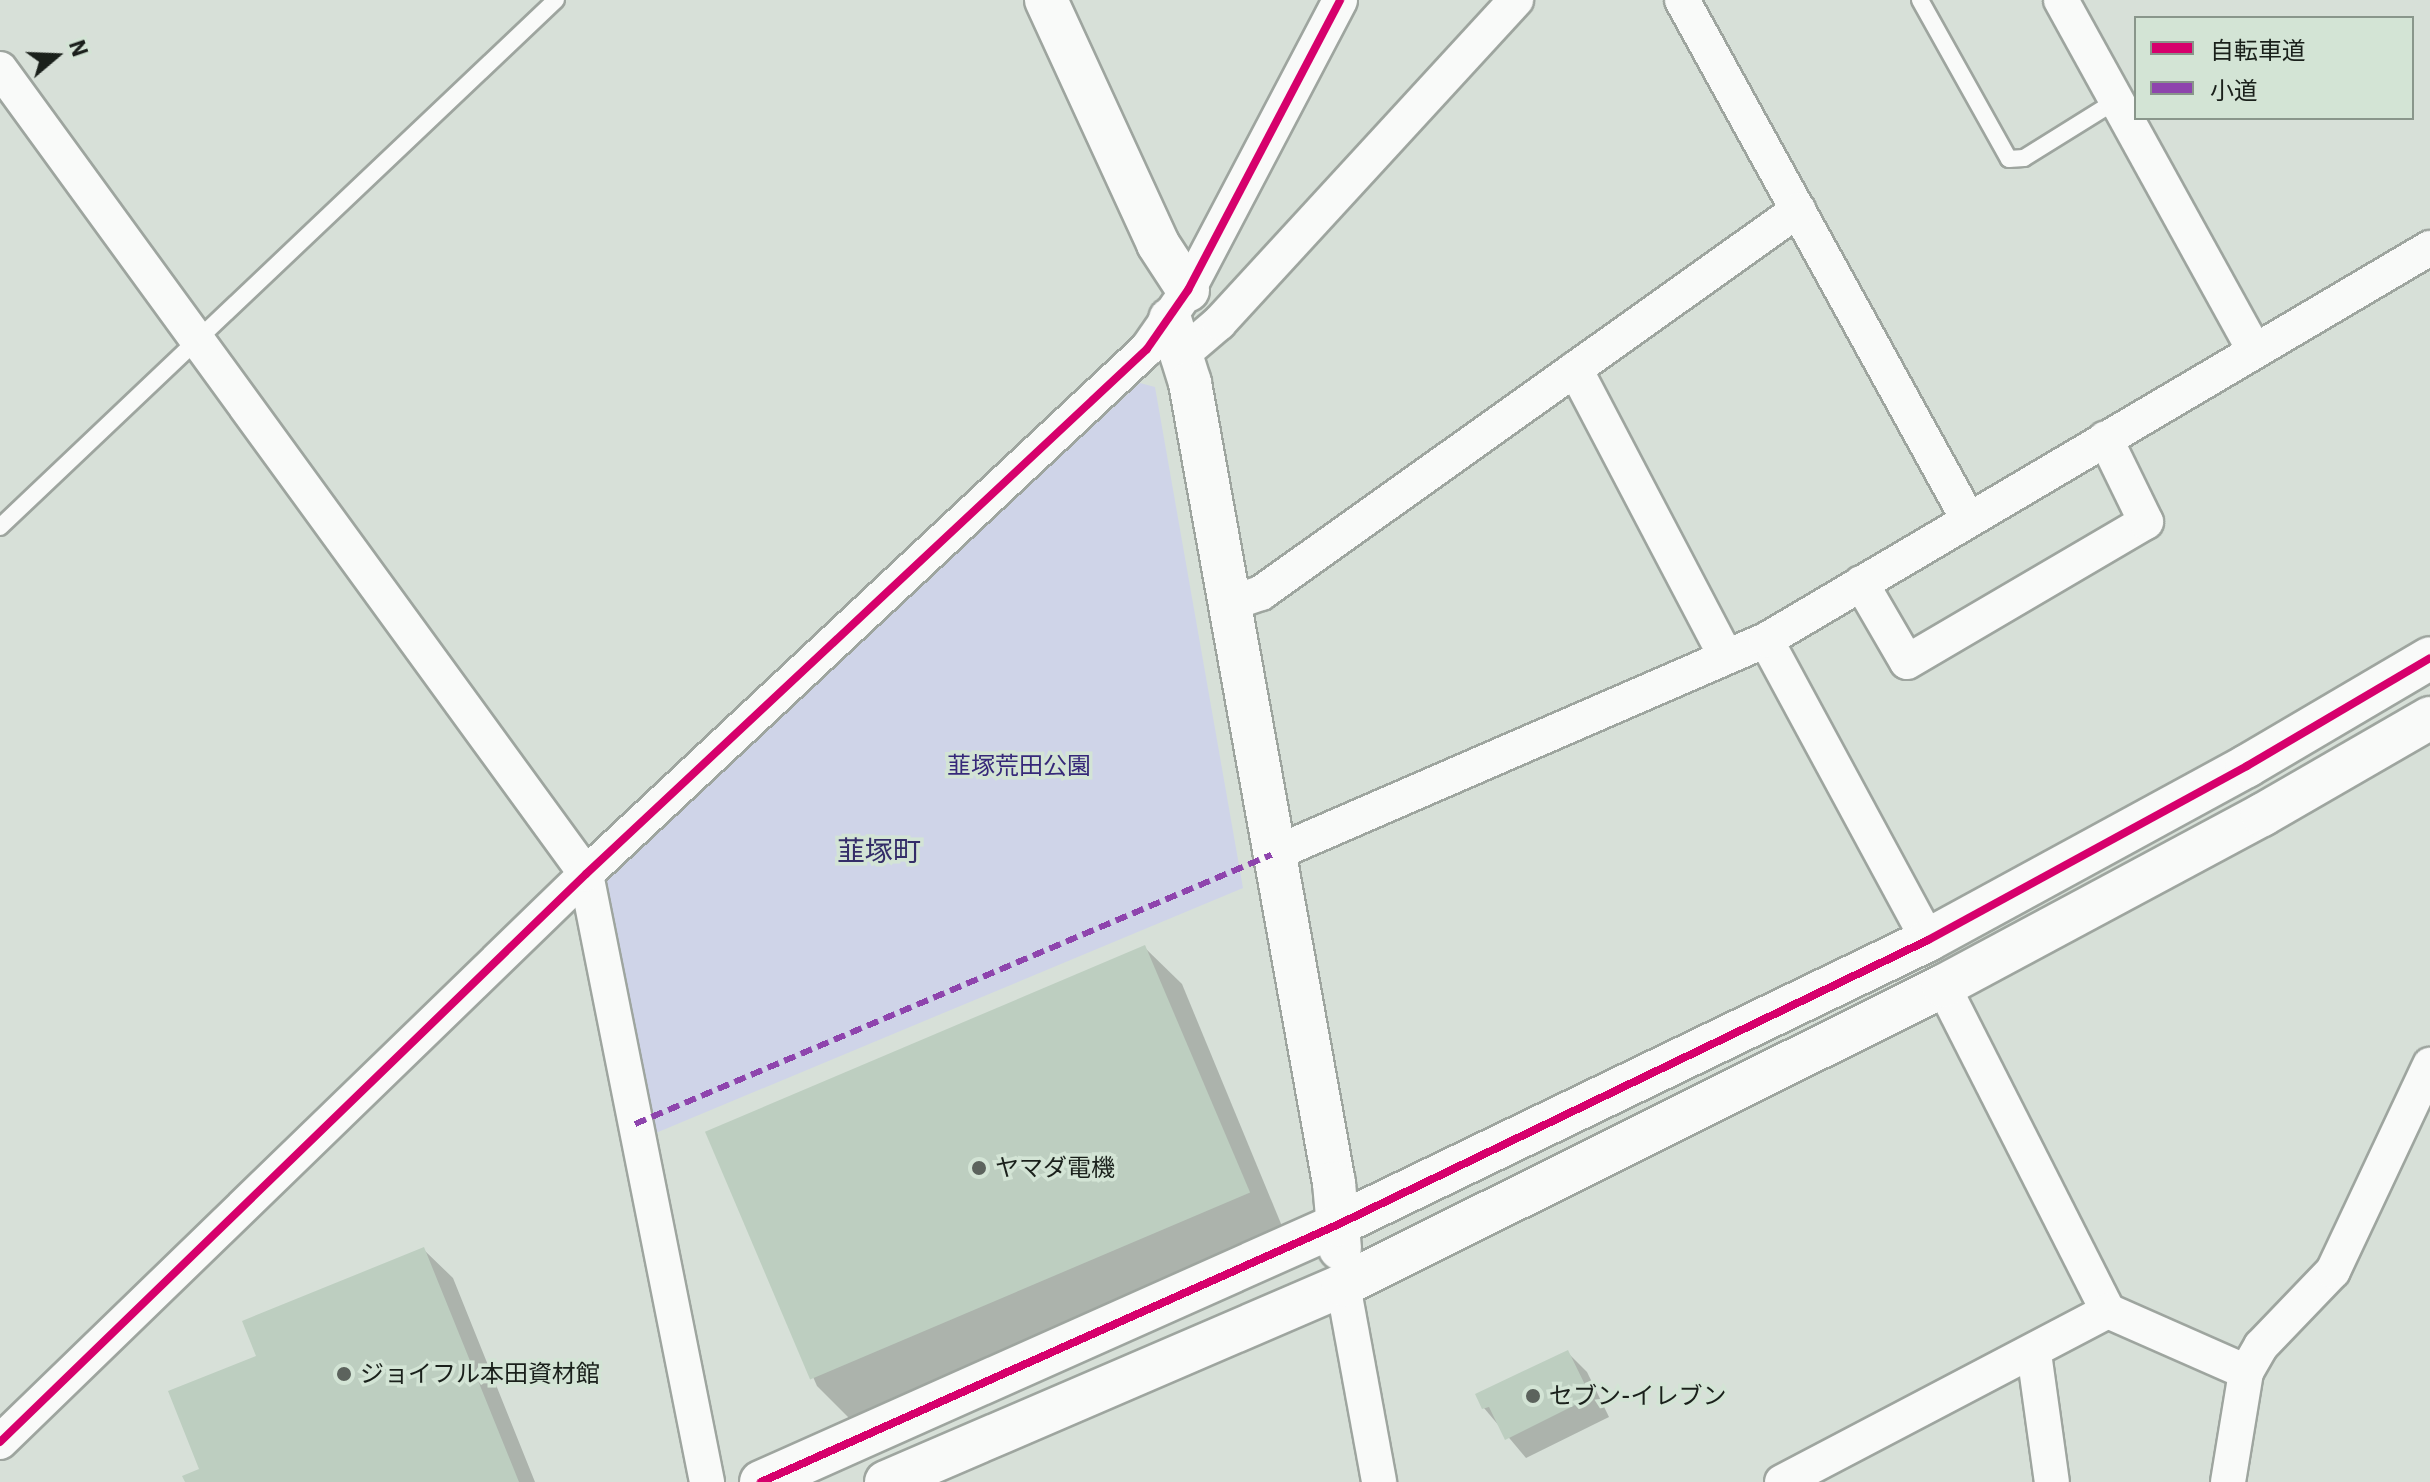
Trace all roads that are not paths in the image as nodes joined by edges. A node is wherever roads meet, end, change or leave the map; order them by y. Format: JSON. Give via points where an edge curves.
{"nodes":[{"id":1,"x":556,"y":0,"type":"edge"},
{"id":2,"x":1046,"y":0,"type":"edge"},
{"id":3,"x":1340,"y":0,"type":"edge"},
{"id":4,"x":1516,"y":0,"type":"edge"},
{"id":5,"x":1682,"y":0,"type":"edge"},
{"id":6,"x":1920,"y":0,"type":"edge"},
{"id":7,"x":2061,"y":0,"type":"edge"},
{"id":8,"x":0,"y":69,"type":"edge"},
{"id":9,"x":2117,"y":100,"type":"junction"},
{"id":10,"x":1798,"y":210,"type":"junction"},
{"id":11,"x":2430,"y":248,"type":"edge"},
{"id":12,"x":1181,"y":320,"type":"junction"},
{"id":13,"x":197,"y":338,"type":"junction"},
{"id":14,"x":2254,"y":349,"type":"junction"},
{"id":15,"x":1575,"y":369,"type":"junction"},
{"id":16,"x":2105,"y":438,"type":"junction"},
{"id":17,"x":1968,"y":519,"type":"junction"},
{"id":18,"x":0,"y":527,"type":"edge"},
{"id":19,"x":1861,"y":583,"type":"junction"},
{"id":20,"x":1229,"y":604,"type":"junction"},
{"id":21,"x":1766,"y":640,"type":"junction"},
{"id":22,"x":1725,"y":655,"type":"junction"},
{"id":23,"x":2430,"y":658,"type":"edge"},
{"id":24,"x":2430,"y":718,"type":"edge"},
{"id":25,"x":1271,"y":855,"type":"junction"},
{"id":26,"x":586,"y":874,"type":"junction"},
{"id":27,"x":1928,"y":940,"type":"junction"},
{"id":28,"x":1943,"y":986,"type":"junction"},
{"id":29,"x":2430,"y":1065,"type":"edge"},
{"id":30,"x":1337,"y":1225,"type":"junction"},
{"id":31,"x":1343,"y":1285,"type":"junction"},
{"id":32,"x":2108,"y":1311,"type":"junction"},
{"id":33,"x":2034,"y":1353,"type":"junction"},
{"id":34,"x":2246,"y":1372,"type":"junction"},
{"id":35,"x":0,"y":1442,"type":"edge"},
{"id":36,"x":1837,"y":1469,"type":"edge"},
{"id":37,"x":707,"y":1482,"type":"edge"},
{"id":38,"x":761,"y":1482,"type":"edge"},
{"id":39,"x":886,"y":1482,"type":"edge"},
{"id":40,"x":1379,"y":1482,"type":"edge"},
{"id":41,"x":1782,"y":1482,"type":"edge"},
{"id":42,"x":2052,"y":1482,"type":"edge"},
{"id":43,"x":2228,"y":1482,"type":"edge"}],
"edges":[{"from":1,"to":13,"type":"lane"},
{"from":2,"to":12,"type":"street","via":[[1158,244]]},
{"from":3,"to":12,"type":"street"},
{"from":4,"to":12,"type":"street","via":[[1219,323]]},
{"from":5,"to":10,"type":"street"},
{"from":6,"to":9,"type":"lane","via":[[2009,159],[2024,158]]},
{"from":7,"to":9,"type":"street"},
{"from":8,"to":13,"type":"street"},
{"from":9,"to":14,"type":"street"},
{"from":10,"to":15,"type":"street"},
{"from":10,"to":17,"type":"street"},
{"from":11,"to":14,"type":"street"},
{"from":12,"to":20,"type":"street"},
{"from":12,"to":26,"type":"street"},
{"from":13,"to":18,"type":"lane"},
{"from":13,"to":26,"type":"street"},
{"from":14,"to":16,"type":"street"},
{"from":15,"to":20,"type":"street","via":[[1261,593]]},
{"from":15,"to":22,"type":"street"},
{"from":16,"to":17,"type":"street"},
{"from":16,"to":19,"type":"street","via":[[2146,522],[1907,662]]},
{"from":17,"to":19,"type":"street"},
{"from":19,"to":21,"type":"street"},
{"from":20,"to":25,"type":"street"},
{"from":21,"to":22,"type":"street"},
{"from":21,"to":27,"type":"street"},
{"from":22,"to":25,"type":"street"},
{"from":23,"to":27,"type":"street","via":[[2247,766]]},
{"from":24,"to":28,"type":"street"},
{"from":25,"to":30,"type":"street","via":[[1334,1183]]},
{"from":26,"to":35,"type":"street"},
{"from":26,"to":37,"type":"street"},
{"from":27,"to":30,"type":"street"},
{"from":28,"to":31,"type":"street"},
{"from":28,"to":32,"type":"street"},
{"from":29,"to":34,"type":"street","via":[[2333,1271],[2261,1346]]},
{"from":30,"to":31,"type":"street"},
{"from":30,"to":38,"type":"street"},
{"from":31,"to":39,"type":"street"},
{"from":31,"to":40,"type":"street"},
{"from":32,"to":33,"type":"street"},
{"from":32,"to":34,"type":"street"},
{"from":33,"to":36,"type":"street"},
{"from":33,"to":42,"type":"street"},
{"from":34,"to":43,"type":"street"},
{"from":36,"to":41,"type":"street"}]}
